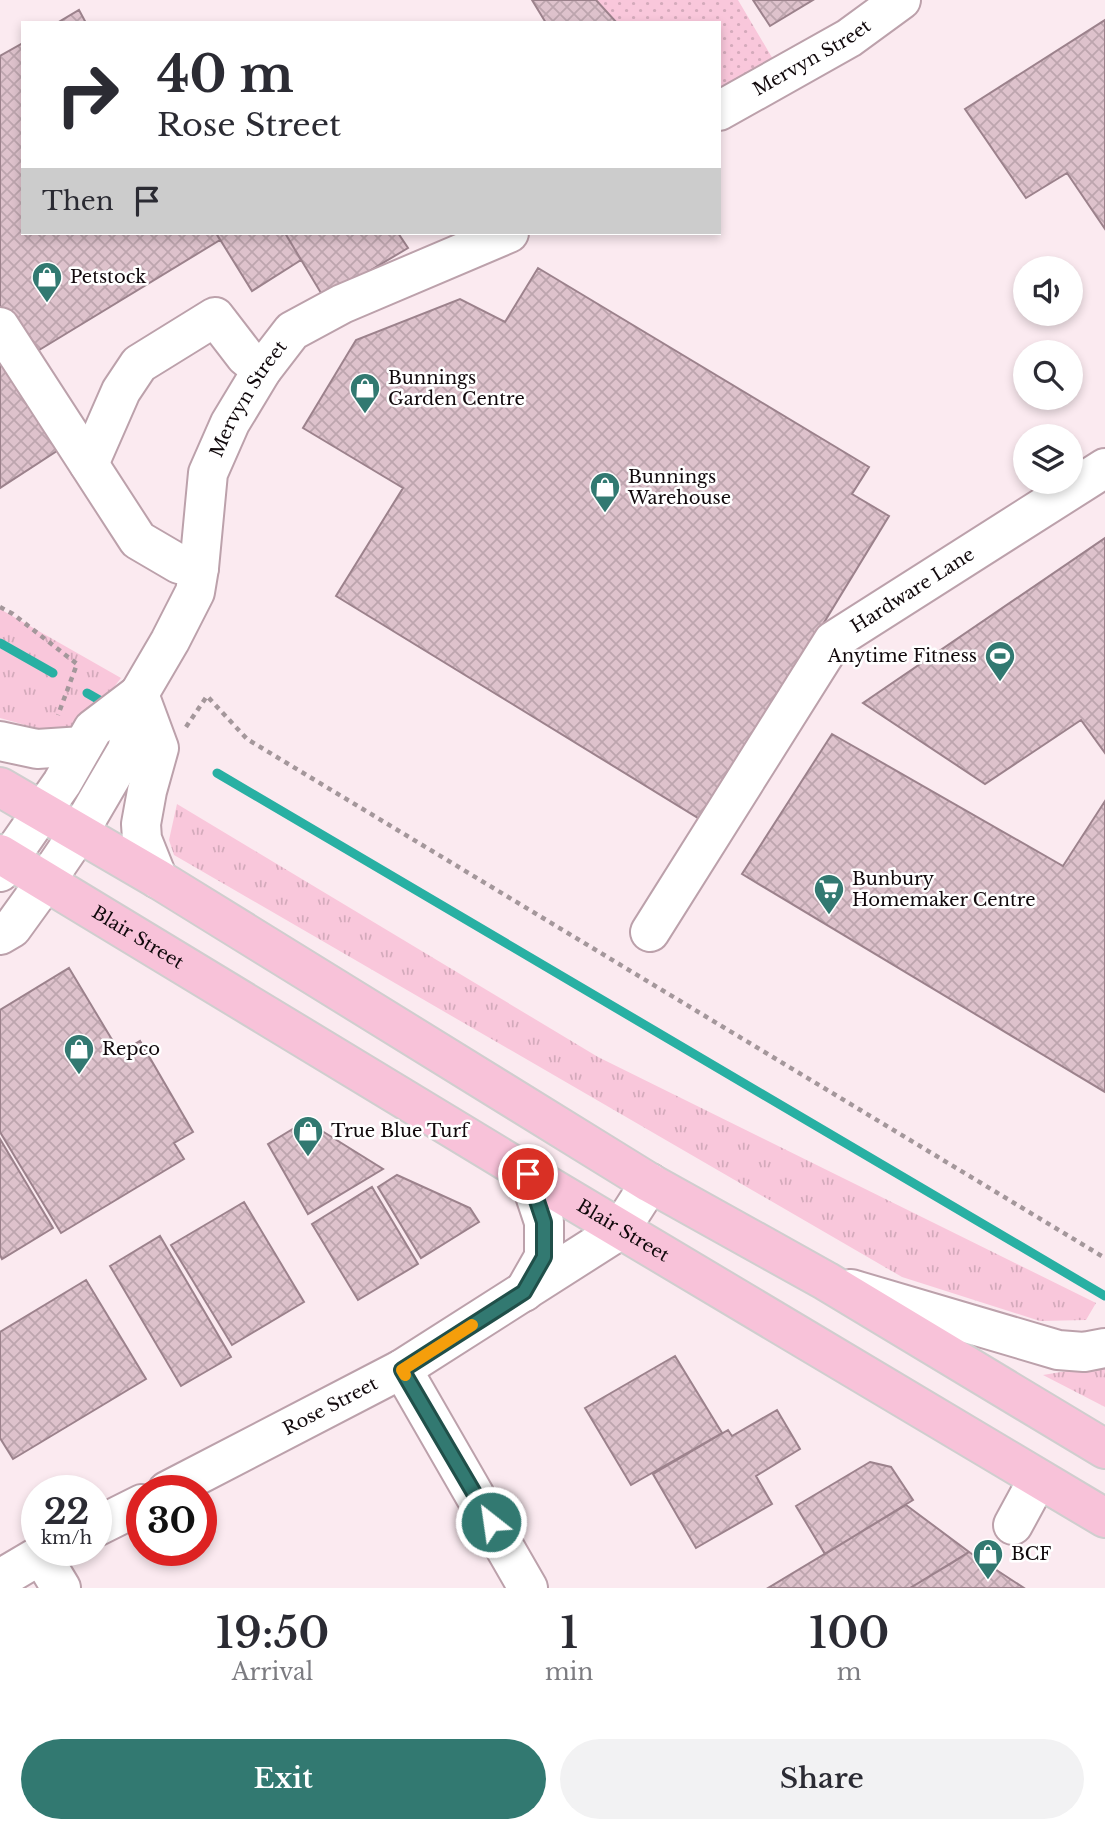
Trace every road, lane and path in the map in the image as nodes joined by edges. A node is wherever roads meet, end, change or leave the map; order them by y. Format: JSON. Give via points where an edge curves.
{"nodes":[{"id":1,"x":901,"y":0,"type":"edge"},
{"id":2,"x":721,"y":110,"type":"edge"},
{"id":3,"x":506,"y":235,"type":"edge"},
{"id":4,"x":0,"y":327,"type":"edge"},
{"id":5,"x":262,"y":370,"type":"junction"},
{"id":6,"x":89,"y":464,"type":"junction"},
{"id":7,"x":1105,"y":468,"type":"edge"},
{"id":8,"x":199,"y":568,"type":"junction"},
{"id":9,"x":0,"y":607,"type":"edge"},
{"id":10,"x":139,"y":694,"type":"junction"},
{"id":11,"x":182,"y":737,"type":"dead end"},
{"id":12,"x":0,"y":741,"type":"edge"},
{"id":13,"x":83,"y":746,"type":"junction"},
{"id":14,"x":37,"y":749,"type":"junction"},
{"id":15,"x":0,"y":787,"type":"edge"},
{"id":16,"x":42,"y":813,"type":"junction"},
{"id":17,"x":78,"y":834,"type":"junction"},
{"id":18,"x":3,"y":862,"type":"edge"},
{"id":19,"x":158,"y":879,"type":"junction"},
{"id":20,"x":46,"y":881,"type":"junction"},
{"id":21,"x":650,"y":932,"type":"dead end"},
{"id":22,"x":0,"y":935,"type":"edge"},
{"id":23,"x":528,"y":1174,"type":"junction"},
{"id":24,"x":650,"y":1183,"type":"junction"},
{"id":25,"x":621,"y":1230,"type":"junction"},
{"id":26,"x":1105,"y":1258,"type":"edge"},
{"id":27,"x":825,"y":1281,"type":"junction"},
{"id":28,"x":524,"y":1292,"type":"junction"},
{"id":29,"x":1105,"y":1348,"type":"edge"},
{"id":30,"x":402,"y":1370,"type":"junction"},
{"id":31,"x":1105,"y":1449,"type":"edge"},
{"id":32,"x":198,"y":1475,"type":"edge"},
{"id":33,"x":1038,"y":1479,"type":"junction"},
{"id":34,"x":1105,"y":1518,"type":"edge"},
{"id":35,"x":1013,"y":1525,"type":"dead end"},
{"id":36,"x":22,"y":1566,"type":"edge"},
{"id":37,"x":51,"y":1566,"type":"edge"},
{"id":38,"x":0,"y":1579,"type":"edge"},
{"id":39,"x":61,"y":1588,"type":"edge"},
{"id":40,"x":528,"y":1588,"type":"edge"}],
"edges":[{"from":1,"to":2,"type":"street","name":"Mervyn Street","via":[[849,38]]},
{"from":3,"to":5,"type":"street","name":"Mervyn Street","via":[[342,304],[292,331]]},
{"from":4,"to":6,"type":"street"},
{"from":5,"to":6,"type":"street","via":[[215,317],[139,364],[121,391]]},
{"from":5,"to":8,"type":"street","name":"Mervyn Street","via":[[230,423],[208,473]]},
{"from":6,"to":8,"type":"street","via":[[138,540],[179,564]]},
{"from":7,"to":21,"type":"street","name":"Hardware Lane","via":[[833,641]]},
{"from":8,"to":10,"type":"street","name":"Mervyn Street","via":[[195,592]]},
{"from":9,"to":14,"type":"path","via":[[77,664],[58,716]]},
{"from":10,"to":13,"type":"street","name":"Mervyn Street","via":[[93,729]]},
{"from":10,"to":17,"type":"street","name":"Mervyn Street","via":[[127,750]]},
{"from":10,"to":19,"type":"street","via":[[159,748],[141,824]]},
{"from":11,"to":26,"type":"path","via":[[207,696],[247,739]]},
{"from":12,"to":14,"type":"street"},
{"from":13,"to":14,"type":"street"},
{"from":13,"to":16,"type":"street","name":"Mervyn Street"},
{"from":15,"to":16,"type":"main road"},
{"from":16,"to":17,"type":"main road"},
{"from":16,"to":18,"type":"street","name":"Mervyn Street"},
{"from":17,"to":19,"type":"main road"},
{"from":17,"to":20,"type":"street","name":"Mervyn Street"},
{"from":18,"to":20,"type":"main road","name":"Blair Street"},
{"from":19,"to":24,"type":"main road"},
{"from":20,"to":22,"type":"street","name":"Mervyn Street","via":[[12,928]]},
{"from":20,"to":23,"type":"main road","name":"Blair Street"},
{"from":23,"to":25,"type":"main road","name":"Blair Street"},
{"from":23,"to":28,"type":"street","name":"Rose Street","via":[[544,1222],[544,1257]]},
{"from":24,"to":25,"type":"street","name":"Rose Street"},
{"from":24,"to":27,"type":"main road"},
{"from":25,"to":28,"type":"street","name":"Rose Street"},
{"from":25,"to":33,"type":"main road","name":"Blair Street"},
{"from":27,"to":29,"type":"street","via":[[1058,1350]]},
{"from":27,"to":31,"type":"main road"},
{"from":28,"to":30,"type":"street","name":"Rose Street"},
{"from":30,"to":32,"type":"street","name":"Rose Street"},
{"from":30,"to":40,"type":"street"},
{"from":33,"to":34,"type":"main road","name":"Blair Street"},
{"from":33,"to":35,"type":"street"},
{"from":36,"to":38,"type":"street"},
{"from":37,"to":39,"type":"street"}]}
